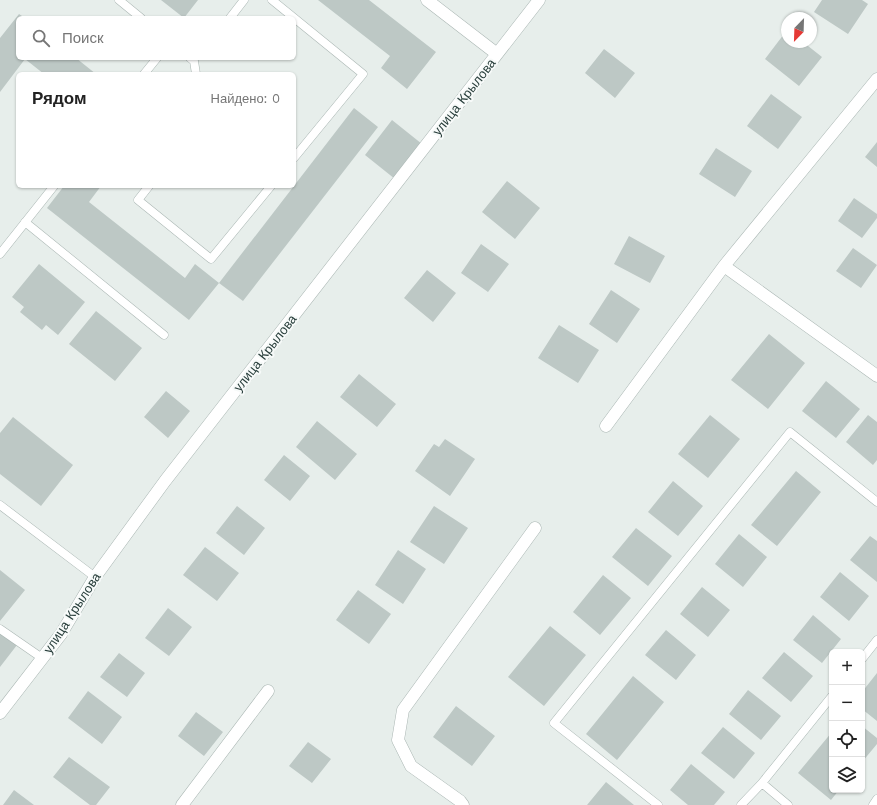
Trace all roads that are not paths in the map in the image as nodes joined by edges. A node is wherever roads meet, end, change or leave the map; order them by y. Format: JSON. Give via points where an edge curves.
{"nodes":[{"id":1,"x":118,"y":0,"type":"edge"},
{"id":2,"x":244,"y":0,"type":"edge"},
{"id":3,"x":272,"y":0,"type":"edge"},
{"id":4,"x":427,"y":0,"type":"edge"},
{"id":5,"x":539,"y":0,"type":"edge"},
{"id":6,"x":138,"y":16,"type":"edge"},
{"id":7,"x":232,"y":16,"type":"edge"},
{"id":8,"x":292,"y":16,"type":"edge"},
{"id":9,"x":296,"y":20,"type":"edge"},
{"id":10,"x":497,"y":54,"type":"junction"},
{"id":11,"x":155,"y":60,"type":"edge"},
{"id":12,"x":194,"y":60,"type":"edge"},
{"id":13,"x":146,"y":72,"type":"edge"},
{"id":14,"x":196,"y":72,"type":"edge"},
{"id":15,"x":877,"y":79,"type":"edge"},
{"id":16,"x":296,"y":156,"type":"edge"},
{"id":17,"x":52,"y":188,"type":"edge"},
{"id":18,"x":147,"y":188,"type":"edge"},
{"id":19,"x":269,"y":188,"type":"edge"},
{"id":20,"x":25,"y":222,"type":"junction"},
{"id":21,"x":0,"y":254,"type":"edge"},
{"id":22,"x":724,"y":266,"type":"junction"},
{"id":23,"x":164,"y":335,"type":"dead end"},
{"id":24,"x":877,"y":376,"type":"edge"},
{"id":25,"x":606,"y":426,"type":"dead end"},
{"id":26,"x":877,"y":502,"type":"edge"},
{"id":27,"x":0,"y":505,"type":"edge"},
{"id":28,"x":535,"y":528,"type":"dead end"},
{"id":29,"x":94,"y":577,"type":"junction"},
{"id":30,"x":0,"y":629,"type":"edge"},
{"id":31,"x":877,"y":640,"type":"edge"},
{"id":32,"x":865,"y":655,"type":"edge"},
{"id":33,"x":42,"y":658,"type":"junction"},
{"id":34,"x":268,"y":691,"type":"dead end"},
{"id":35,"x":829,"y":700,"type":"edge"},
{"id":36,"x":0,"y":713,"type":"edge"},
{"id":37,"x":762,"y":783,"type":"junction"},
{"id":38,"x":877,"y":799,"type":"edge"},
{"id":39,"x":182,"y":805,"type":"edge"},
{"id":40,"x":463,"y":805,"type":"edge"},
{"id":41,"x":658,"y":805,"type":"edge"},
{"id":42,"x":741,"y":805,"type":"edge"},
{"id":43,"x":788,"y":805,"type":"edge"},
{"id":44,"x":873,"y":805,"type":"edge"}],
"edges":[{"from":1,"to":6,"type":"lane"},
{"from":2,"to":7,"type":"lane"},
{"from":3,"to":8,"type":"lane"},
{"from":4,"to":10,"type":"street"},
{"from":5,"to":10,"type":"street","name":"улица Крылова"},
{"from":9,"to":16,"type":"lane","via":[[363,74]]},
{"from":10,"to":29,"type":"street","name":"улица Крылова","via":[[165,481]]},
{"from":11,"to":13,"type":"lane"},
{"from":12,"to":14,"type":"lane"},
{"from":15,"to":22,"type":"street"},
{"from":17,"to":20,"type":"lane"},
{"from":18,"to":19,"type":"lane","via":[[138,200],[211,259]]},
{"from":20,"to":21,"type":"lane"},
{"from":20,"to":23,"type":"lane"},
{"from":22,"to":24,"type":"street"},
{"from":22,"to":25,"type":"street"},
{"from":26,"to":41,"type":"lane","via":[[790,432],[554,723]]},
{"from":27,"to":29,"type":"lane"},
{"from":28,"to":40,"type":"street","via":[[402,710],[398,740],[411,766],[460,800]]},
{"from":29,"to":33,"type":"street","name":"улица Крылова","via":[[61,634]]},
{"from":30,"to":33,"type":"lane"},
{"from":31,"to":32,"type":"lane"},
{"from":33,"to":36,"type":"street","name":"улица Крылова"},
{"from":34,"to":39,"type":"street"},
{"from":35,"to":37,"type":"lane"},
{"from":37,"to":42,"type":"lane"},
{"from":37,"to":43,"type":"lane"},
{"from":38,"to":44,"type":"lane"}]}
